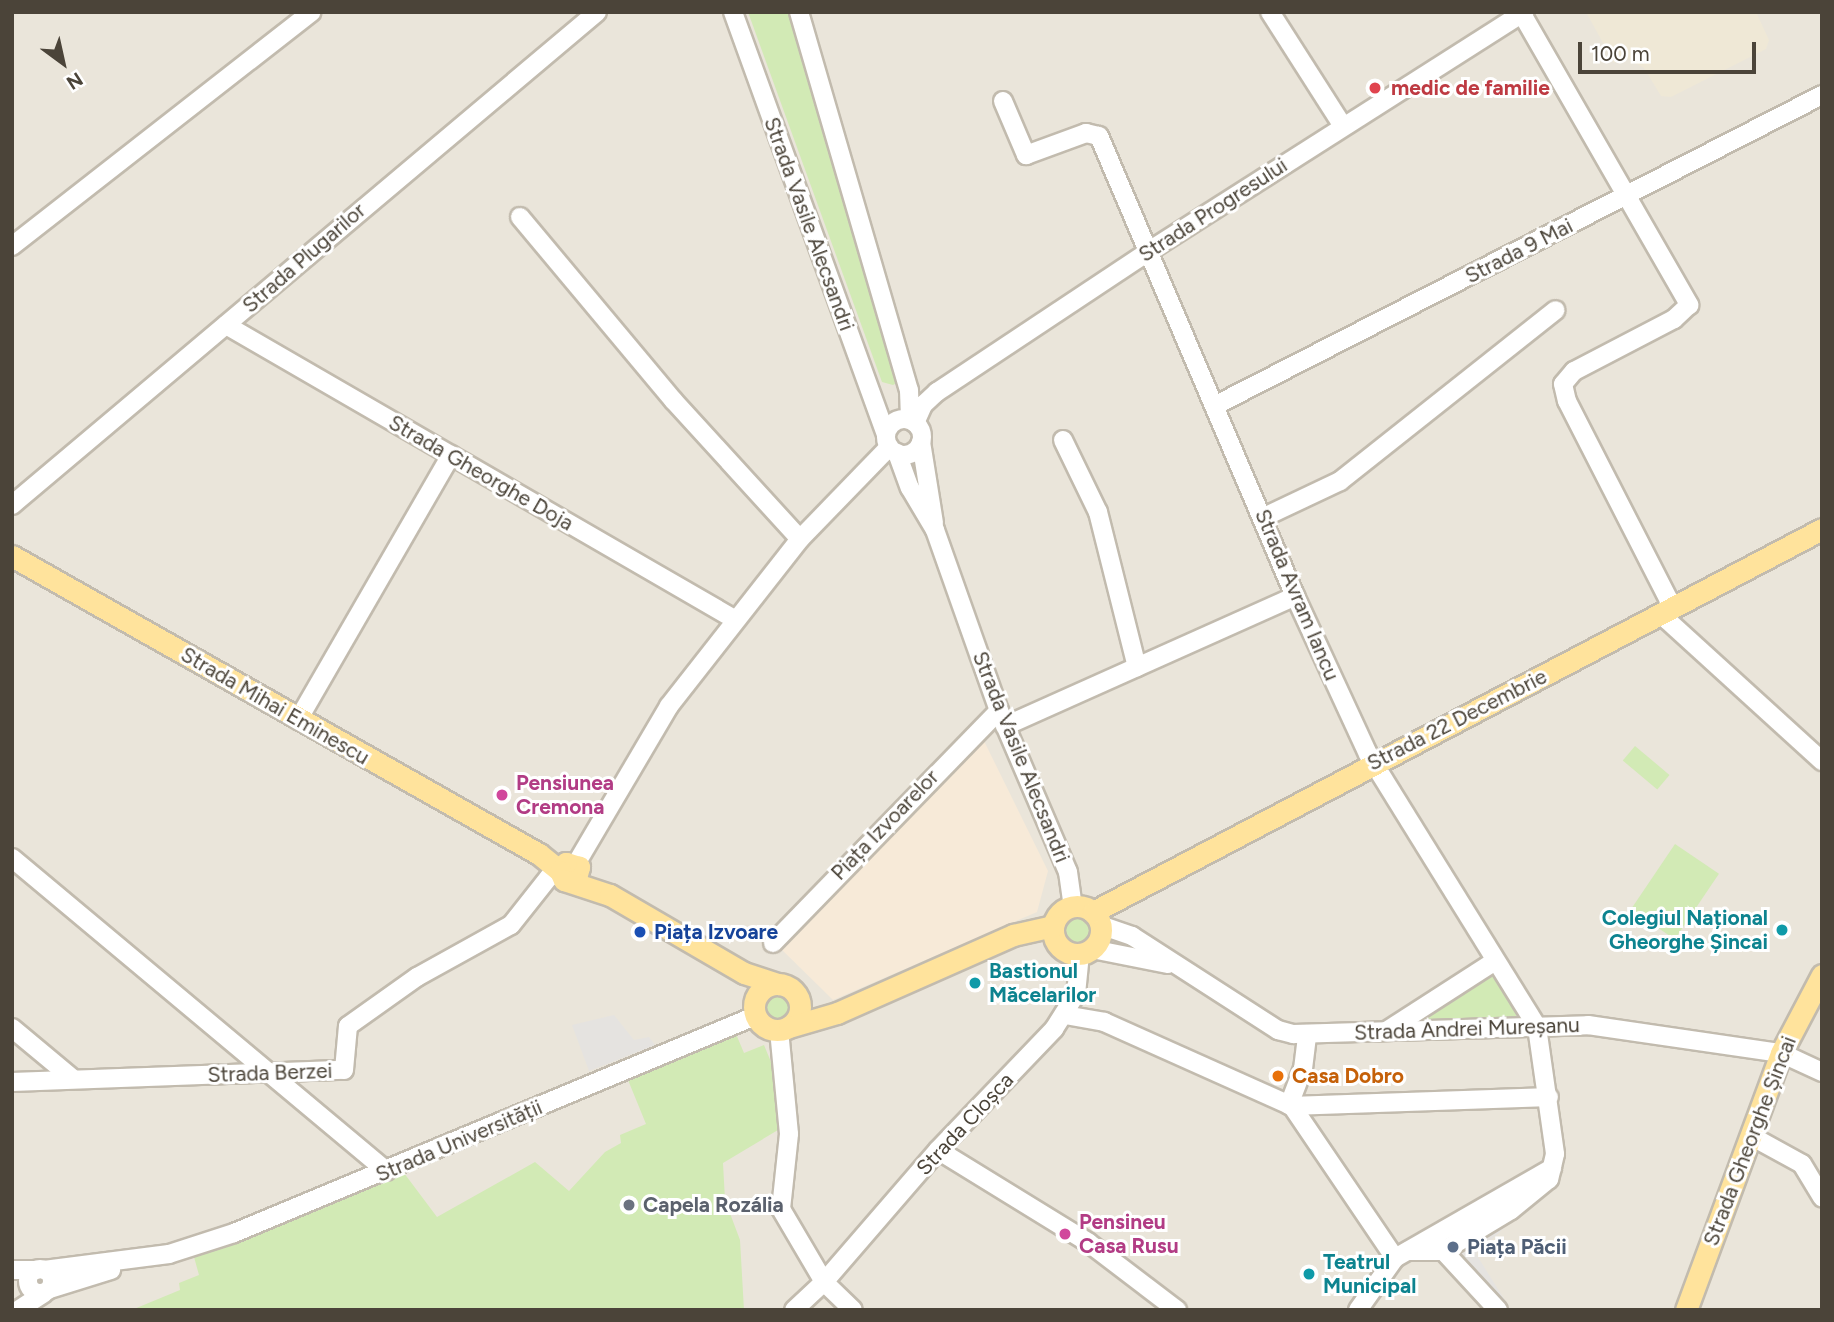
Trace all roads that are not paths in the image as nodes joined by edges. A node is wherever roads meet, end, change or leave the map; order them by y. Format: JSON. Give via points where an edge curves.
{"nodes":[{"id":1,"x":312,"y":12,"type":"edge"},
{"id":2,"x":597,"y":12,"type":"edge"},
{"id":3,"x":733,"y":12,"type":"edge"},
{"id":4,"x":799,"y":12,"type":"edge"},
{"id":5,"x":1270,"y":12,"type":"edge"},
{"id":6,"x":1523,"y":13,"type":"edge"},
{"id":7,"x":1822,"y":95,"type":"edge"},
{"id":8,"x":1003,"y":102,"type":"dead end"},
{"id":9,"x":1343,"y":126,"type":"junction"},
{"id":10,"x":1627,"y":196,"type":"junction"},
{"id":11,"x":520,"y":218,"type":"dead end"},
{"id":12,"x":12,"y":246,"type":"edge"},
{"id":13,"x":1149,"y":251,"type":"junction"},
{"id":14,"x":1556,"y":310,"type":"dead end"},
{"id":15,"x":226,"y":325,"type":"junction"},
{"id":16,"x":1216,"y":405,"type":"junction"},
{"id":17,"x":912,"y":421,"type":"junction"},
{"id":18,"x":1063,"y":440,"type":"dead end"},
{"id":19,"x":920,"y":442,"type":"junction"},
{"id":20,"x":891,"y":445,"type":"junction"},
{"id":21,"x":451,"y":455,"type":"junction"},
{"id":22,"x":12,"y":505,"type":"edge"},
{"id":23,"x":1264,"y":517,"type":"junction"},
{"id":24,"x":1822,"y":529,"type":"edge"},
{"id":25,"x":935,"y":530,"type":"junction"},
{"id":26,"x":800,"y":539,"type":"junction"},
{"id":27,"x":12,"y":556,"type":"edge"},
{"id":28,"x":1295,"y":596,"type":"junction"},
{"id":29,"x":1670,"y":610,"type":"junction"},
{"id":30,"x":736,"y":620,"type":"junction"},
{"id":31,"x":1137,"y":667,"type":"junction"},
{"id":32,"x":1002,"y":718,"type":"junction"},
{"id":33,"x":298,"y":720,"type":"junction"},
{"id":34,"x":1822,"y":761,"type":"edge"},
{"id":35,"x":1373,"y":763,"type":"junction"},
{"id":36,"x":12,"y":858,"type":"edge"},
{"id":37,"x":570,"y":871,"type":"junction"},
{"id":38,"x":1089,"y":915,"type":"junction"},
{"id":39,"x":1052,"y":926,"type":"junction"},
{"id":40,"x":773,"y":943,"type":"dead end"},
{"id":41,"x":1086,"y":952,"type":"junction"},
{"id":42,"x":1495,"y":961,"type":"junction"},
{"id":43,"x":1171,"y":964,"type":"junction"},
{"id":44,"x":744,"y":973,"type":"junction"},
{"id":45,"x":1822,"y":975,"type":"edge"},
{"id":46,"x":787,"y":989,"type":"junction"},
{"id":47,"x":755,"y":1010,"type":"junction"},
{"id":48,"x":837,"y":1013,"type":"junction"},
{"id":49,"x":1065,"y":1015,"type":"junction"},
{"id":50,"x":1537,"y":1027,"type":"junction"},
{"id":51,"x":12,"y":1028,"type":"edge"},
{"id":52,"x":784,"y":1028,"type":"junction"},
{"id":53,"x":1388,"y":1030,"type":"junction"},
{"id":54,"x":1307,"y":1035,"type":"junction"},
{"id":55,"x":1781,"y":1053,"type":"junction"},
{"id":56,"x":1822,"y":1072,"type":"edge"},
{"id":57,"x":272,"y":1075,"type":"junction"},
{"id":58,"x":72,"y":1079,"type":"junction"},
{"id":59,"x":12,"y":1082,"type":"edge"},
{"id":60,"x":1549,"y":1097,"type":"junction"},
{"id":61,"x":1291,"y":1105,"type":"junction"},
{"id":62,"x":1751,"y":1136,"type":"junction"},
{"id":63,"x":938,"y":1150,"type":"junction"},
{"id":64,"x":387,"y":1171,"type":"junction"},
{"id":65,"x":1822,"y":1197,"type":"edge"},
{"id":66,"x":1439,"y":1243,"type":"junction"},
{"id":67,"x":1401,"y":1254,"type":"junction"},
{"id":68,"x":32,"y":1279,"type":"edge"},
{"id":69,"x":824,"y":1282,"type":"junction"},
{"id":70,"x":12,"y":1301,"type":"edge"},
{"id":71,"x":18,"y":1310,"type":"edge"},
{"id":72,"x":794,"y":1310,"type":"edge"},
{"id":73,"x":853,"y":1310,"type":"edge"},
{"id":74,"x":1177,"y":1310,"type":"edge"},
{"id":75,"x":1358,"y":1310,"type":"edge"},
{"id":76,"x":1498,"y":1310,"type":"edge"},
{"id":77,"x":1686,"y":1310,"type":"edge"}],
"edges":[{"from":1,"to":12,"type":"street"},
{"from":2,"to":15,"type":"street","name":"Strada Plugarilor"},
{"from":3,"to":20,"type":"street","name":"Strada Vasile Alecsandri"},
{"from":4,"to":17,"type":"street","name":"Strada Vasile Alecsandri","via":[[909,390]]},
{"from":5,"to":9,"type":"street"},
{"from":6,"to":9,"type":"street","name":"Strada Progresului"},
{"from":6,"to":10,"type":"street"},
{"from":7,"to":10,"type":"street","name":"Strada 9 Mai"},
{"from":8,"to":13,"type":"street","name":"Strada Avram Iancu","via":[[1026,155],[1095,132]]},
{"from":9,"to":13,"type":"street","name":"Strada Progresului"},
{"from":10,"to":16,"type":"street","name":"Strada 9 Mai"},
{"from":10,"to":29,"type":"street","via":[[1689,306],[1674,319],[1574,371],[1563,384],[1567,401],[1669,600]]},
{"from":11,"to":26,"type":"street","via":[[682,411]]},
{"from":13,"to":16,"type":"street","name":"Strada Avram Iancu"},
{"from":13,"to":17,"type":"street","name":"Strada Progresului","via":[[937,392]]},
{"from":14,"to":23,"type":"street","via":[[1340,481]]},
{"from":15,"to":21,"type":"street","name":"Strada Gheorghe Doja"},
{"from":15,"to":22,"type":"street","name":"Strada Plugarilor"},
{"from":16,"to":23,"type":"street","name":"Strada Avram Iancu"},
{"from":17,"to":19,"type":"street","name":"Strada Vasile Alecsandri"},
{"from":17,"to":20,"type":"street","via":[[894,422]]},
{"from":18,"to":31,"type":"street","via":[[1097,512]]},
{"from":19,"to":20,"type":"street","via":[[908,454]]},
{"from":19,"to":25,"type":"street","name":"Strada Vasile Alecsandri"},
{"from":20,"to":25,"type":"street","name":"Strada Vasile Alecsandri"},
{"from":20,"to":26,"type":"street"},
{"from":21,"to":30,"type":"street","name":"Strada Gheorghe Doja"},
{"from":21,"to":33,"type":"street"},
{"from":23,"to":28,"type":"street","name":"Strada Avram Iancu"},
{"from":24,"to":29,"type":"main road","name":"Strada 22 Decembrie"},
{"from":25,"to":32,"type":"street","name":"Strada Vasile Alecsandri"},
{"from":26,"to":30,"type":"street"},
{"from":27,"to":33,"type":"main road","name":"Strada Mihai Eminescu"},
{"from":28,"to":31,"type":"street"},
{"from":28,"to":35,"type":"street","name":"Strada Avram Iancu"},
{"from":29,"to":34,"type":"street","via":[[1667,620],[1673,626]]},
{"from":29,"to":35,"type":"main road","name":"Strada 22 Decembrie"},
{"from":30,"to":37,"type":"street","via":[[657,724]]},
{"from":31,"to":32,"type":"street"},
{"from":32,"to":38,"type":"street","name":"Strada Vasile Alecsandri"},
{"from":32,"to":40,"type":"street","name":"Piața Izvoarelor"},
{"from":33,"to":37,"type":"main road","name":"Strada Mihai Eminescu"},
{"from":35,"to":38,"type":"main road","name":"Strada 22 Decembrie"},
{"from":35,"to":42,"type":"street","name":"Strada Avram Iancu"},
{"from":36,"to":57,"type":"street"},
{"from":37,"to":44,"type":"main road","name":"Strada Mihai Eminescu"},
{"from":37,"to":57,"type":"street","name":"Strada Berzei","via":[[548,877],[512,925],[426,972],[348,1026],[344,1070]]},
{"from":38,"to":39,"type":"main road","via":[[1060,913]]},
{"from":38,"to":41,"type":"main road"},
{"from":38,"to":43,"type":"street","name":"Strada Andrei Mureșanu","via":[[1132,936]]},
{"from":39,"to":41,"type":"main road","via":[[1057,945]]},
{"from":39,"to":48,"type":"main road","via":[[1003,939]]},
{"from":41,"to":43,"type":"street","name":"Strada Andrei Mureșanu"},
{"from":41,"to":49,"type":"street","name":"Strada Cloșca"},
{"from":42,"to":50,"type":"street","name":"Strada Avram Iancu"},
{"from":42,"to":53,"type":"street"},
{"from":43,"to":54,"type":"street","name":"Strada Andrei Mureșanu","via":[[1278,1030]]},
{"from":44,"to":46,"type":"main road","name":"Strada Mihai Eminescu"},
{"from":44,"to":47,"type":"main road"},
{"from":45,"to":55,"type":"main road","name":"Strada Gheorghe Șincai"},
{"from":46,"to":47,"type":"main road","via":[[763,988]]},
{"from":46,"to":48,"type":"main road","via":[[812,1007]]},
{"from":46,"to":52,"type":"main road","via":[[800,1010]]},
{"from":47,"to":52,"type":"main road","via":[[763,1026]]},
{"from":47,"to":64,"type":"street","name":"Strada Universității"},
{"from":48,"to":52,"type":"main road"},
{"from":49,"to":61,"type":"street","via":[[1104,1022]]},
{"from":49,"to":63,"type":"street","name":"Strada Cloșca"},
{"from":50,"to":53,"type":"street","name":"Strada Andrei Mureșanu"},
{"from":50,"to":55,"type":"street","name":"Strada Andrei Mureșanu","via":[[1601,1026]]},
{"from":50,"to":60,"type":"street","name":"Strada Avram Iancu"},
{"from":51,"to":58,"type":"street"},
{"from":52,"to":69,"type":"street","via":[[789,1134],[781,1209]]},
{"from":53,"to":54,"type":"street","name":"Strada Andrei Mureșanu"},
{"from":54,"to":61,"type":"street","via":[[1303,1069]]},
{"from":55,"to":56,"type":"street","name":"Strada Andrei Mureșanu"},
{"from":55,"to":62,"type":"main road","name":"Strada Gheorghe Șincai"},
{"from":57,"to":58,"type":"street","name":"Strada Berzei"},
{"from":57,"to":64,"type":"street"},
{"from":58,"to":59,"type":"street","name":"Strada Berzei"},
{"from":60,"to":61,"type":"street"},
{"from":60,"to":66,"type":"street","name":"Strada Avram Iancu","via":[[1555,1167],[1533,1186]]},
{"from":61,"to":67,"type":"street"},
{"from":62,"to":65,"type":"street","via":[[1802,1164]]},
{"from":62,"to":77,"type":"main road","name":"Strada Gheorghe Șincai"},
{"from":63,"to":69,"type":"street","name":"Strada Cloșca"},
{"from":63,"to":74,"type":"street","via":[[1089,1243]]},
{"from":64,"to":68,"type":"street","name":"Strada Universității","via":[[234,1233],[158,1256]]},
{"from":66,"to":67,"type":"street"},
{"from":66,"to":76,"type":"street"},
{"from":67,"to":75,"type":"street"},
{"from":68,"to":70,"type":"street"},
{"from":68,"to":71,"type":"street"},
{"from":69,"to":72,"type":"street","name":"Strada Cloșca"},
{"from":69,"to":73,"type":"street"}]}
